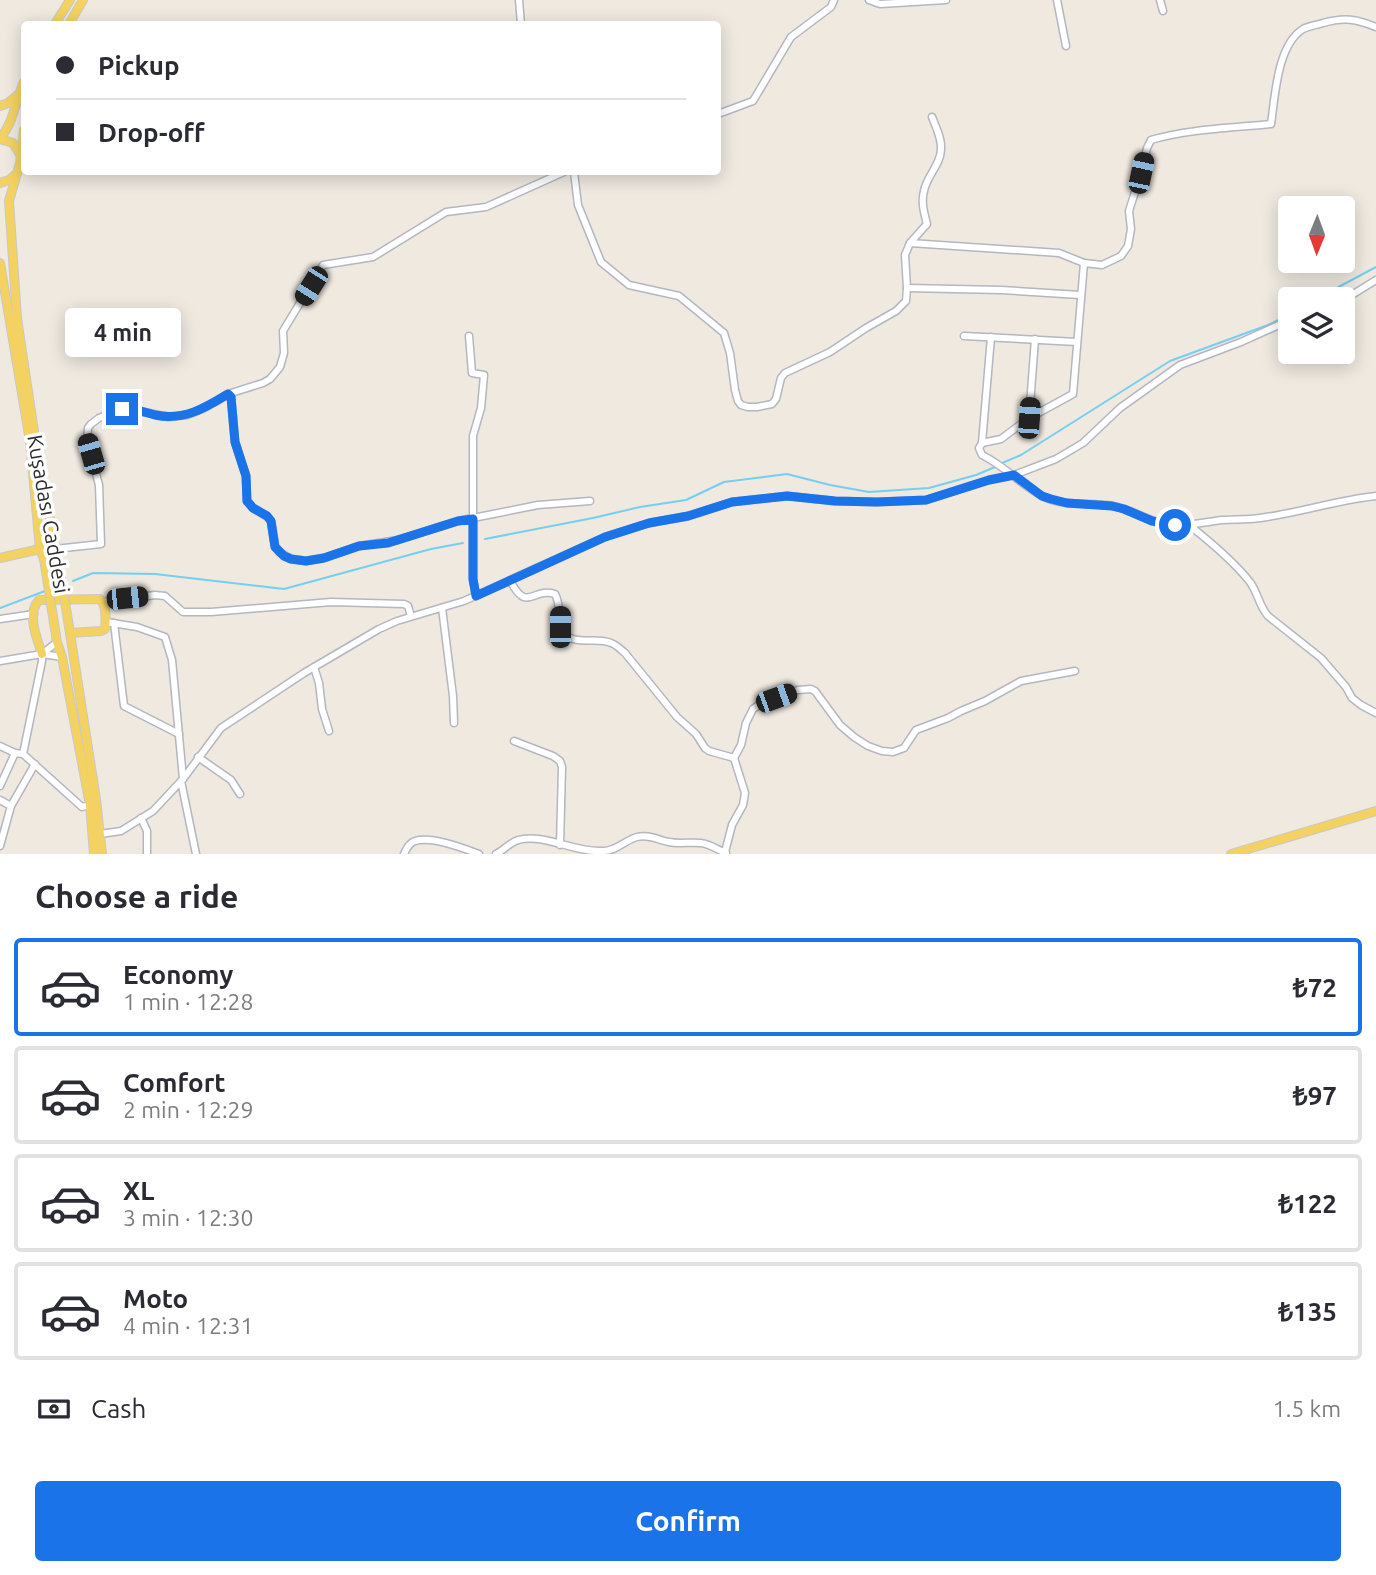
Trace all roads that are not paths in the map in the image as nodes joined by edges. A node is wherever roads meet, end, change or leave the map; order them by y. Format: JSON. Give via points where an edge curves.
{"nodes":[{"id":1,"x":70,"y":0,"type":"edge"},
{"id":2,"x":83,"y":0,"type":"edge"},
{"id":3,"x":519,"y":0,"type":"edge"},
{"id":4,"x":834,"y":0,"type":"edge"},
{"id":5,"x":869,"y":0,"type":"edge"},
{"id":6,"x":946,"y":0,"type":"edge"},
{"id":7,"x":1058,"y":0,"type":"edge"},
{"id":8,"x":1160,"y":0,"type":"edge"},
{"id":9,"x":1163,"y":11,"type":"dead end"},
{"id":10,"x":57,"y":21,"type":"edge"},
{"id":11,"x":71,"y":21,"type":"edge"},
{"id":12,"x":522,"y":21,"type":"edge"},
{"id":13,"x":1376,"y":27,"type":"edge"},
{"id":14,"x":1066,"y":46,"type":"dead end"},
{"id":15,"x":21,"y":88,"type":"edge"},
{"id":16,"x":18,"y":95,"type":"junction"},
{"id":17,"x":0,"y":106,"type":"edge"},
{"id":18,"x":721,"y":113,"type":"edge"},
{"id":19,"x":932,"y":117,"type":"dead end"},
{"id":20,"x":0,"y":139,"type":"edge"},
{"id":21,"x":21,"y":149,"type":"edge"},
{"id":22,"x":20,"y":155,"type":"junction"},
{"id":23,"x":16,"y":174,"type":"junction"},
{"id":24,"x":557,"y":175,"type":"edge"},
{"id":25,"x":574,"y":175,"type":"edge"},
{"id":26,"x":0,"y":183,"type":"edge"},
{"id":27,"x":910,"y":243,"type":"junction"},
{"id":28,"x":1084,"y":262,"type":"junction"},
{"id":29,"x":0,"y":263,"type":"edge"},
{"id":30,"x":1376,"y":280,"type":"edge"},
{"id":31,"x":907,"y":288,"type":"junction"},
{"id":32,"x":1355,"y":293,"type":"edge"},
{"id":33,"x":1080,"y":295,"type":"junction"},
{"id":34,"x":1278,"y":325,"type":"edge"},
{"id":35,"x":469,"y":336,"type":"dead end"},
{"id":36,"x":964,"y":336,"type":"dead end"},
{"id":37,"x":991,"y":337,"type":"junction"},
{"id":38,"x":1035,"y":340,"type":"junction"},
{"id":39,"x":1077,"y":342,"type":"junction"},
{"id":40,"x":228,"y":394,"type":"junction"},
{"id":41,"x":1029,"y":418,"type":"junction"},
{"id":42,"x":982,"y":443,"type":"junction"},
{"id":43,"x":1014,"y":475,"type":"junction"},
{"id":44,"x":1376,"y":496,"type":"edge"},
{"id":45,"x":590,"y":502,"type":"dead end"},
{"id":46,"x":473,"y":519,"type":"junction"},
{"id":47,"x":1194,"y":525,"type":"junction"},
{"id":48,"x":40,"y":549,"type":"junction"},
{"id":49,"x":56,"y":552,"type":"junction"},
{"id":50,"x":0,"y":558,"type":"edge"},
{"id":51,"x":510,"y":580,"type":"junction"},
{"id":52,"x":476,"y":596,"type":"junction"},
{"id":53,"x":103,"y":602,"type":"junction"},
{"id":54,"x":442,"y":608,"type":"junction"},
{"id":55,"x":34,"y":614,"type":"junction"},
{"id":56,"x":411,"y":616,"type":"junction"},
{"id":57,"x":0,"y":619,"type":"edge"},
{"id":58,"x":110,"y":623,"type":"junction"},
{"id":59,"x":70,"y":633,"type":"junction"},
{"id":60,"x":57,"y":642,"type":"junction"},
{"id":61,"x":42,"y":654,"type":"junction"},
{"id":62,"x":62,"y":657,"type":"junction"},
{"id":63,"x":0,"y":661,"type":"edge"},
{"id":64,"x":314,"y":667,"type":"junction"},
{"id":65,"x":1075,"y":671,"type":"dead end"},
{"id":66,"x":1376,"y":713,"type":"edge"},
{"id":67,"x":454,"y":723,"type":"dead end"},
{"id":68,"x":329,"y":731,"type":"dead end"},
{"id":69,"x":179,"y":734,"type":"junction"},
{"id":70,"x":514,"y":741,"type":"dead end"},
{"id":71,"x":0,"y":746,"type":"edge"},
{"id":72,"x":19,"y":753,"type":"junction"},
{"id":73,"x":198,"y":757,"type":"junction"},
{"id":74,"x":734,"y":758,"type":"junction"},
{"id":75,"x":35,"y":764,"type":"junction"},
{"id":76,"x":182,"y":780,"type":"junction"},
{"id":77,"x":0,"y":786,"type":"edge"},
{"id":78,"x":240,"y":794,"type":"dead end"},
{"id":79,"x":0,"y":800,"type":"edge"},
{"id":80,"x":90,"y":805,"type":"junction"},
{"id":81,"x":11,"y":806,"type":"junction"},
{"id":82,"x":1376,"y":811,"type":"edge"},
{"id":83,"x":141,"y":818,"type":"junction"},
{"id":84,"x":100,"y":834,"type":"junction"},
{"id":85,"x":560,"y":845,"type":"junction"},
{"id":86,"x":0,"y":846,"type":"edge"},
{"id":87,"x":722,"y":853,"type":"edge"},
{"id":88,"x":94,"y":854,"type":"edge"},
{"id":89,"x":102,"y":854,"type":"edge"},
{"id":90,"x":147,"y":854,"type":"edge"},
{"id":91,"x":196,"y":854,"type":"edge"},
{"id":92,"x":404,"y":854,"type":"edge"},
{"id":93,"x":479,"y":854,"type":"edge"},
{"id":94,"x":496,"y":854,"type":"edge"},
{"id":95,"x":1231,"y":854,"type":"edge"}],
"edges":[{"from":1,"to":10,"type":"main road"},
{"from":2,"to":11,"type":"main road"},
{"from":3,"to":12,"type":"street"},
{"from":4,"to":18,"type":"street","via":[[791,37],[753,101]]},
{"from":5,"to":6,"type":"street","via":[[880,4]]},
{"from":7,"to":14,"type":"street"},
{"from":8,"to":9,"type":"street"},
{"from":13,"to":28,"type":"street","via":[[1357,19],[1338,19],[1296,34],[1282,59],[1271,124],[1151,140],[1129,211],[1128,246],[1121,256],[1102,265]]},
{"from":15,"to":16,"type":"main road"},
{"from":16,"to":17,"type":"main road"},
{"from":16,"to":20,"type":"main road","via":[[9,127]]},
{"from":19,"to":27,"type":"street","via":[[942,148],[923,191],[927,224]]},
{"from":20,"to":22,"type":"main road","via":[[13,143]]},
{"from":21,"to":22,"type":"main road"},
{"from":22,"to":23,"type":"main road","name":"Kuşadası Caddesi"},
{"from":23,"to":26,"type":"main road"},
{"from":23,"to":49,"type":"main road","name":"Kuşadası Caddesi","via":[[9,201],[17,318]]},
{"from":24,"to":40,"type":"street","via":[[486,207],[446,212],[373,257],[323,265],[283,331],[284,353],[276,373],[263,383]]},
{"from":25,"to":31,"type":"street","via":[[578,205],[601,262],[629,285],[679,296],[724,333],[741,405],[772,404],[785,373],[830,352],[896,311],[906,301]]},
{"from":27,"to":28,"type":"street","via":[[1059,253]]},
{"from":27,"to":31,"type":"street","via":[[905,255]]},
{"from":28,"to":33,"type":"street"},
{"from":29,"to":48,"type":"main road","name":"Kuşadası Caddesi","via":[[30,441]]},
{"from":30,"to":32,"type":"street"},
{"from":31,"to":33,"type":"street"},
{"from":33,"to":39,"type":"street"},
{"from":34,"to":43,"type":"street","via":[[1180,365],[1120,408],[1083,443]]},
{"from":35,"to":46,"type":"street","via":[[472,373],[484,375],[474,436]]},
{"from":36,"to":37,"type":"street"},
{"from":37,"to":38,"type":"street"},
{"from":37,"to":42,"type":"street"},
{"from":38,"to":39,"type":"street"},
{"from":38,"to":41,"type":"street"},
{"from":39,"to":41,"type":"street","via":[[1073,394]]},
{"from":40,"to":46,"type":"street","via":[[247,501],[271,521],[275,547],[284,556],[306,561],[324,558]]},
{"from":40,"to":49,"type":"street","via":[[187,415],[168,417],[122,409],[91,424],[87,440],[99,485],[101,544]]},
{"from":41,"to":42,"type":"street","via":[[1001,439]]},
{"from":42,"to":43,"type":"street","via":[[982,455]]},
{"from":43,"to":47,"type":"street","via":[[1051,499],[1112,506],[1152,521]]},
{"from":43,"to":51,"type":"street","via":[[926,500],[835,501],[787,496],[732,502],[605,537]]},
{"from":44,"to":47,"type":"street","via":[[1258,519]]},
{"from":45,"to":46,"type":"street","via":[[538,505]]},
{"from":46,"to":52,"type":"street"},
{"from":47,"to":66,"type":"street","via":[[1251,583],[1263,611],[1321,658],[1352,698]]},
{"from":48,"to":50,"type":"main road"},
{"from":48,"to":60,"type":"main road","name":"Kuşadası Caddesi","bridge":true},
{"from":49,"to":59,"type":"main road","name":"Kuşadası Caddesi","bridge":true},
{"from":51,"to":52,"type":"street"},
{"from":51,"to":74,"type":"street","via":[[525,597],[555,594],[563,633],[577,640],[615,645],[705,748]]},
{"from":52,"to":54,"type":"street"},
{"from":53,"to":55,"type":"main road","via":[[93,598],[39,600]]},
{"from":53,"to":56,"type":"street","via":[[165,596],[184,612],[331,601],[404,604]]},
{"from":53,"to":58,"type":"main road"},
{"from":54,"to":56,"type":"street"},
{"from":54,"to":67,"type":"street"},
{"from":55,"to":57,"type":"street"},
{"from":55,"to":61,"type":"main road"},
{"from":56,"to":64,"type":"street"},
{"from":58,"to":59,"type":"main road","via":[[101,631]]},
{"from":58,"to":69,"type":"street","via":[[124,706]]},
{"from":58,"to":69,"type":"street","via":[[165,637],[172,660]]},
{"from":59,"to":84,"type":"main road","name":"Kuşadası Caddesi"},
{"from":60,"to":61,"type":"street"},
{"from":60,"to":62,"type":"main road","name":"Kuşadası Caddesi"},
{"from":61,"to":62,"type":"street"},
{"from":61,"to":63,"type":"street"},
{"from":61,"to":72,"type":"street"},
{"from":62,"to":80,"type":"main road","name":"Kuşadası Caddesi"},
{"from":64,"to":68,"type":"street"},
{"from":64,"to":73,"type":"street","via":[[221,728]]},
{"from":65,"to":74,"type":"street","via":[[1021,681],[985,702],[916,730],[904,748],[893,752],[854,737],[815,691],[798,690],[753,709]]},
{"from":69,"to":76,"type":"street"},
{"from":70,"to":85,"type":"street","via":[[560,761]]},
{"from":71,"to":72,"type":"street"},
{"from":72,"to":75,"type":"street"},
{"from":72,"to":77,"type":"street"},
{"from":73,"to":76,"type":"street"},
{"from":73,"to":78,"type":"street","via":[[231,780]]},
{"from":74,"to":87,"type":"street","via":[[745,799]]},
{"from":75,"to":80,"type":"street","via":[[82,807]]},
{"from":75,"to":81,"type":"street"},
{"from":76,"to":83,"type":"street"},
{"from":76,"to":91,"type":"street"},
{"from":79,"to":81,"type":"street"},
{"from":80,"to":88,"type":"main road","name":"Kuşadası Caddesi"},
{"from":81,"to":86,"type":"street"},
{"from":82,"to":95,"type":"main road"},
{"from":83,"to":84,"type":"street","via":[[121,831]]},
{"from":83,"to":90,"type":"street","via":[[147,831]]},
{"from":84,"to":89,"type":"main road","name":"Kuşadası Caddesi"},
{"from":85,"to":87,"type":"street","via":[[606,851],[645,836],[702,843]]},
{"from":85,"to":94,"type":"street","via":[[525,839]]},
{"from":92,"to":93,"type":"street","via":[[413,841],[438,841]]}]}
